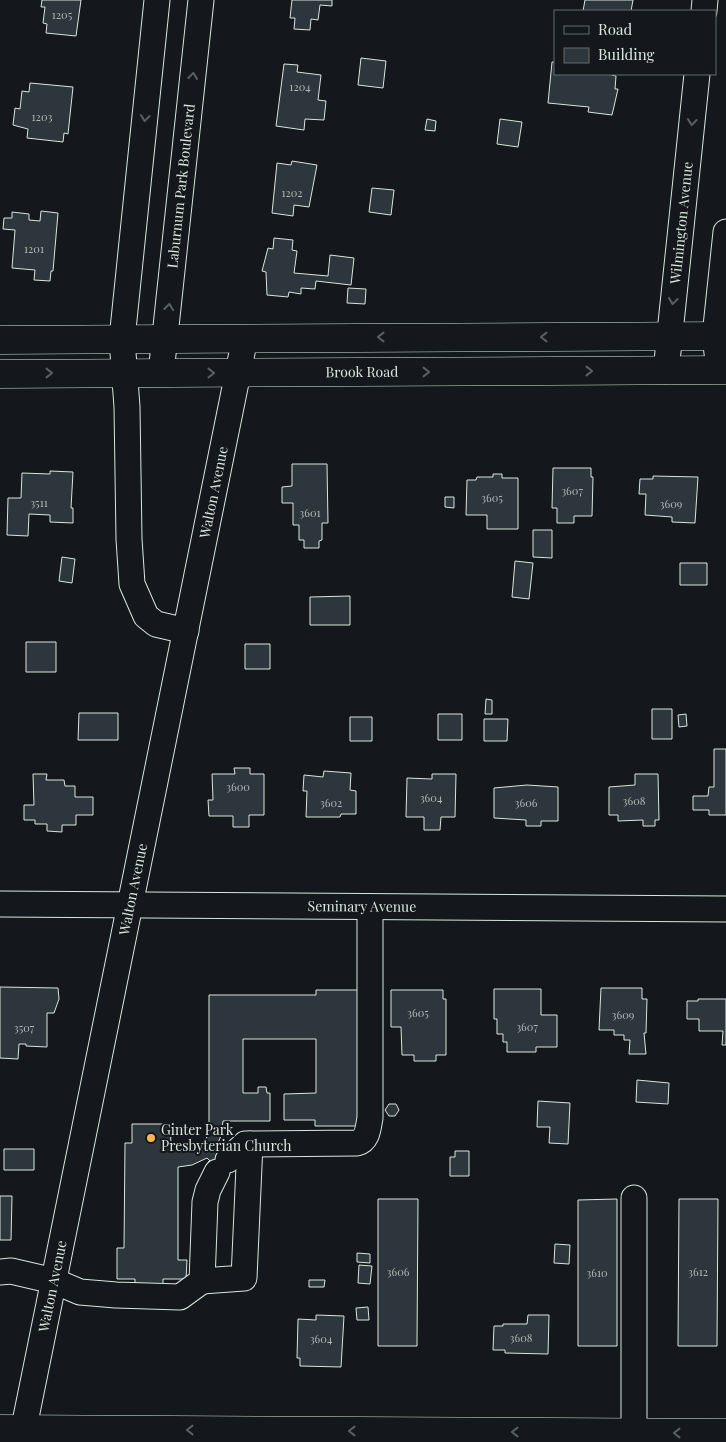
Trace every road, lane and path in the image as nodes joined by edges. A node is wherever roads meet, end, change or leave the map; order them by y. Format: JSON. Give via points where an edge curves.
{"nodes":[{"id":1,"x":157,"y":0,"type":"edge"},
{"id":2,"x":201,"y":0,"type":"edge"},
{"id":3,"x":698,"y":75,"type":"edge"},
{"id":4,"x":726,"y":232,"type":"edge"},
{"id":5,"x":669,"y":336,"type":"junction"},
{"id":6,"x":720,"y":336,"type":"edge"},
{"id":7,"x":166,"y":338,"type":"junction"},
{"id":8,"x":245,"y":338,"type":"junction"},
{"id":9,"x":122,"y":339,"type":"junction"},
{"id":10,"x":0,"y":340,"type":"edge"},
{"id":11,"x":722,"y":370,"type":"edge"},
{"id":12,"x":666,"y":371,"type":"junction"},
{"id":13,"x":124,"y":373,"type":"junction"},
{"id":14,"x":162,"y":373,"type":"junction"},
{"id":15,"x":238,"y":373,"type":"junction"},
{"id":16,"x":0,"y":374,"type":"edge"},
{"id":17,"x":186,"y":631,"type":"junction"},
{"id":18,"x":0,"y":904,"type":"edge"},
{"id":19,"x":130,"y":905,"type":"junction"},
{"id":20,"x":370,"y":907,"type":"junction"},
{"id":21,"x":726,"y":909,"type":"edge"},
{"id":22,"x":250,"y":1144,"type":"junction"},
{"id":23,"x":634,"y":1198,"type":"dead end"},
{"id":24,"x":0,"y":1272,"type":"edge"},
{"id":25,"x":54,"y":1281,"type":"junction"},
{"id":26,"x":202,"y":1281,"type":"junction"},
{"id":27,"x":634,"y":1432,"type":"junction"},
{"id":28,"x":726,"y":1433,"type":"edge"},
{"id":29,"x":15,"y":1434,"type":"edge"}],
"edges":[{"from":1,"to":9,"type":"street","one_way":true},
{"from":7,"to":2,"type":"street","name":"Laburnum Park Boulevard","one_way":true},
{"from":3,"to":5,"type":"street","name":"Wilmington Avenue","one_way":true},
{"from":4,"to":6,"type":"street"},
{"from":5,"to":6,"type":"main road"},
{"from":5,"to":8,"type":"main road","one_way":true},
{"from":5,"to":12,"type":"street","name":"Wilmington Avenue"},
{"from":6,"to":11,"type":"street"},
{"from":7,"to":8,"type":"main road"},
{"from":7,"to":9,"type":"main road"},
{"from":7,"to":14,"type":"street","name":"Laburnum Park Boulevard"},
{"from":8,"to":15,"type":"street","name":"Walton Avenue"},
{"from":9,"to":10,"type":"main road"},
{"from":9,"to":13,"type":"street"},
{"from":11,"to":12,"type":"main road","name":"Brook Road"},
{"from":15,"to":12,"type":"main road","name":"Brook Road","one_way":true},
{"from":13,"to":14,"type":"main road","name":"Brook Road"},
{"from":16,"to":13,"type":"main road","name":"Brook Road","one_way":true},
{"from":13,"to":17,"type":"street","via":[[132,584],[146,616],[156,624]]},
{"from":14,"to":15,"type":"main road","name":"Brook Road","one_way":true},
{"from":15,"to":17,"type":"street","name":"Walton Avenue"},
{"from":17,"to":19,"type":"street","name":"Walton Avenue"},
{"from":18,"to":19,"type":"street","name":"Seminary Avenue"},
{"from":19,"to":20,"type":"street","name":"Seminary Avenue"},
{"from":19,"to":25,"type":"street","name":"Walton Avenue"},
{"from":20,"to":21,"type":"street","name":"Seminary Avenue"},
{"from":20,"to":22,"type":"street","via":[[368,1133],[357,1144]]},
{"from":22,"to":26,"type":"street","via":[[245,1144],[223,1166],[208,1190],[204,1202]]},
{"from":22,"to":26,"type":"street","via":[[244,1278]]},
{"from":23,"to":27,"type":"street"},
{"from":24,"to":25,"type":"street","via":[[11,1271]]},
{"from":25,"to":26,"type":"street","via":[[80,1292],[180,1297]]},
{"from":25,"to":29,"type":"street","name":"Walton Avenue"},
{"from":28,"to":27,"type":"main road","one_way":true},
{"from":27,"to":29,"type":"main road","one_way":true}]}
